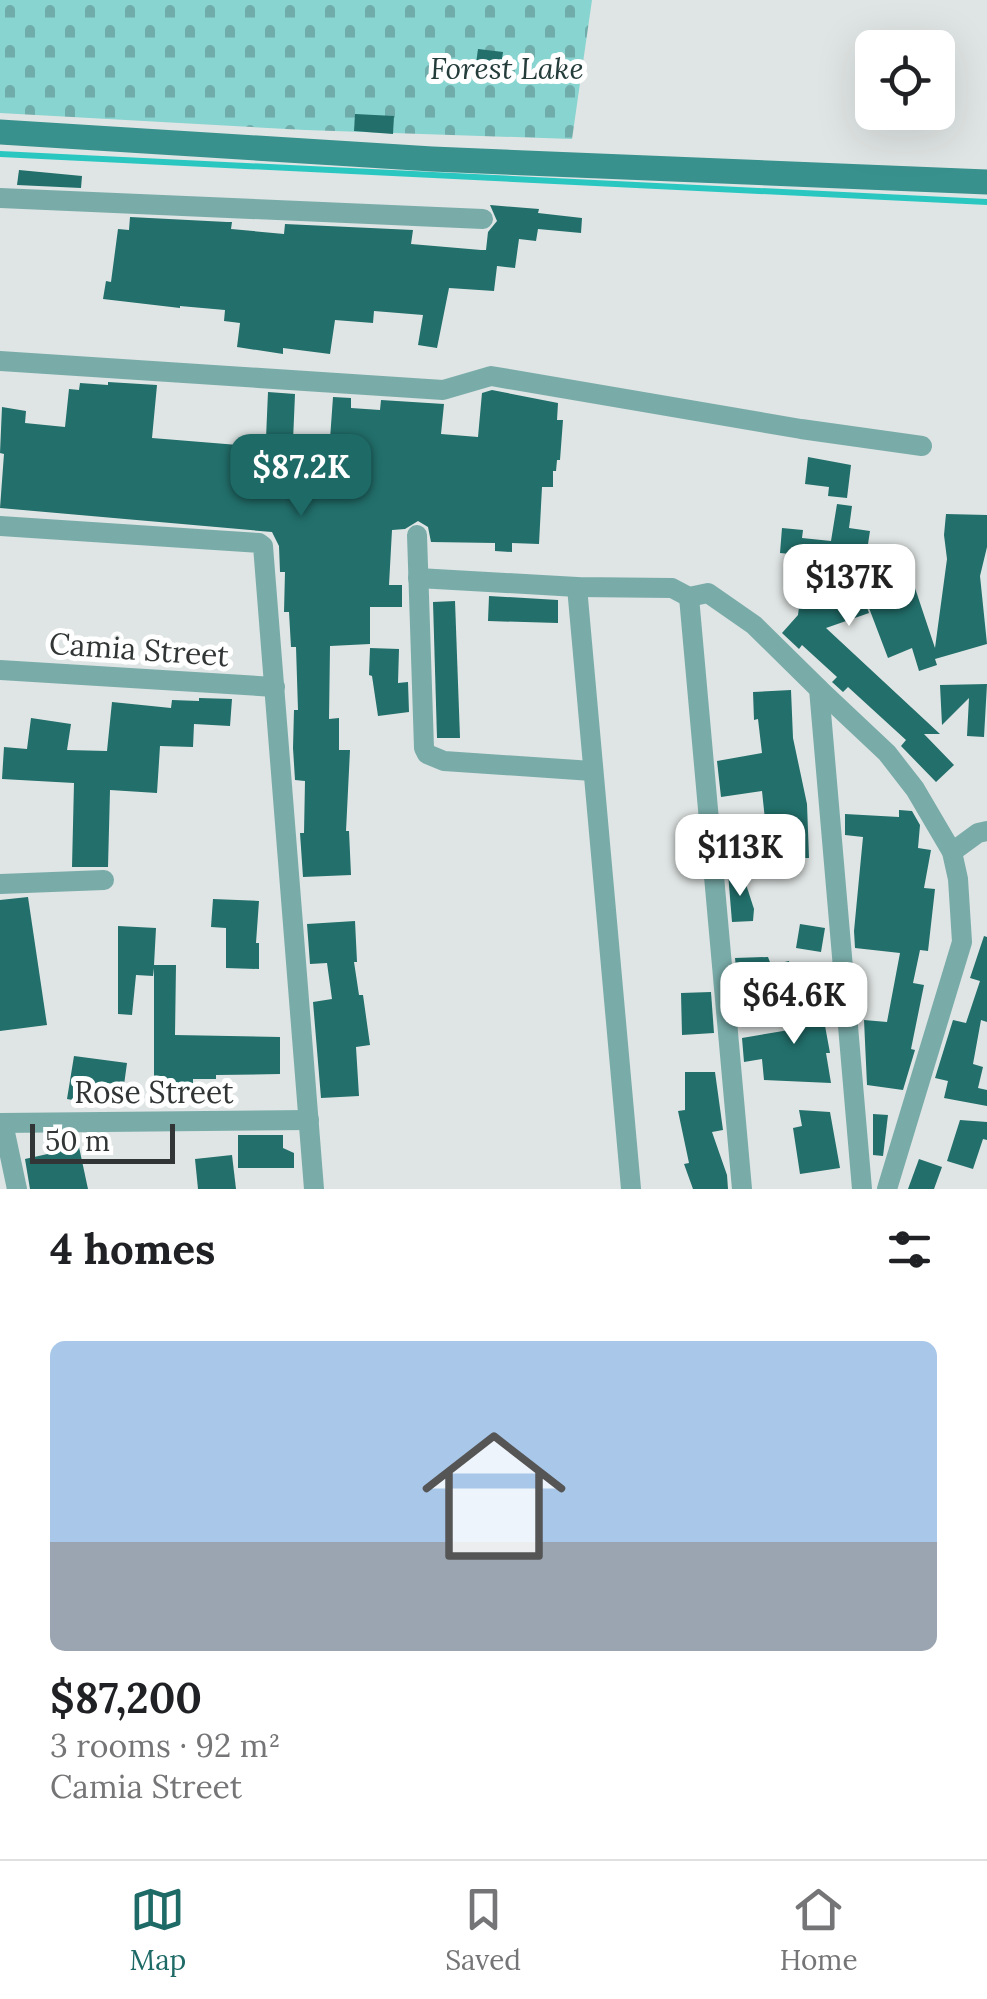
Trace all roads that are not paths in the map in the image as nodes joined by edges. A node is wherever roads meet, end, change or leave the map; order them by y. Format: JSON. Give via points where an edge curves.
{"nodes":[{"id":1,"x":0,"y":132,"type":"edge"},
{"id":2,"x":987,"y":182,"type":"edge"},
{"id":3,"x":0,"y":198,"type":"edge"},
{"id":4,"x":482,"y":220,"type":"dead end"},
{"id":5,"x":0,"y":361,"type":"edge"},
{"id":6,"x":922,"y":446,"type":"dead end"},
{"id":7,"x":0,"y":526,"type":"edge"},
{"id":8,"x":416,"y":534,"type":"dead end"},
{"id":9,"x":418,"y":578,"type":"junction"},
{"id":10,"x":577,"y":587,"type":"junction"},
{"id":11,"x":689,"y":596,"type":"junction"},
{"id":12,"x":0,"y":670,"type":"edge"},
{"id":13,"x":275,"y":687,"type":"junction"},
{"id":14,"x":819,"y":689,"type":"junction"},
{"id":15,"x":592,"y":772,"type":"junction"},
{"id":16,"x":987,"y":831,"type":"edge"},
{"id":17,"x":952,"y":852,"type":"junction"},
{"id":18,"x":104,"y":880,"type":"dead end"},
{"id":19,"x":0,"y":884,"type":"edge"},
{"id":20,"x":309,"y":1120,"type":"junction"},
{"id":21,"x":2,"y":1123,"type":"edge"},
{"id":22,"x":17,"y":1189,"type":"edge"},
{"id":23,"x":314,"y":1189,"type":"edge"},
{"id":24,"x":631,"y":1189,"type":"edge"},
{"id":25,"x":742,"y":1189,"type":"edge"},
{"id":26,"x":862,"y":1189,"type":"edge"},
{"id":27,"x":887,"y":1189,"type":"edge"}],
"edges":[{"from":1,"to":2,"type":"street","via":[[432,159]]},
{"from":3,"to":4,"type":"street"},
{"from":5,"to":6,"type":"street","via":[[443,390],[492,376]]},
{"from":7,"to":13,"type":"street","via":[[262,544]]},
{"from":8,"to":9,"type":"street"},
{"from":9,"to":10,"type":"street"},
{"from":9,"to":15,"type":"street","via":[[427,754],[444,762]]},
{"from":10,"to":11,"type":"street","via":[[672,588]]},
{"from":10,"to":15,"type":"street"},
{"from":11,"to":14,"type":"street","via":[[718,597]]},
{"from":11,"to":25,"type":"street"},
{"from":12,"to":13,"type":"street","name":"Camia Street"},
{"from":13,"to":20,"type":"street"},
{"from":14,"to":17,"type":"street","via":[[888,753]]},
{"from":14,"to":26,"type":"street"},
{"from":15,"to":24,"type":"street"},
{"from":16,"to":17,"type":"street"},
{"from":17,"to":27,"type":"street","via":[[962,942]]},
{"from":18,"to":19,"type":"street"},
{"from":20,"to":21,"type":"street","name":"Rose Street"},
{"from":20,"to":23,"type":"street"},
{"from":21,"to":22,"type":"street"}]}
